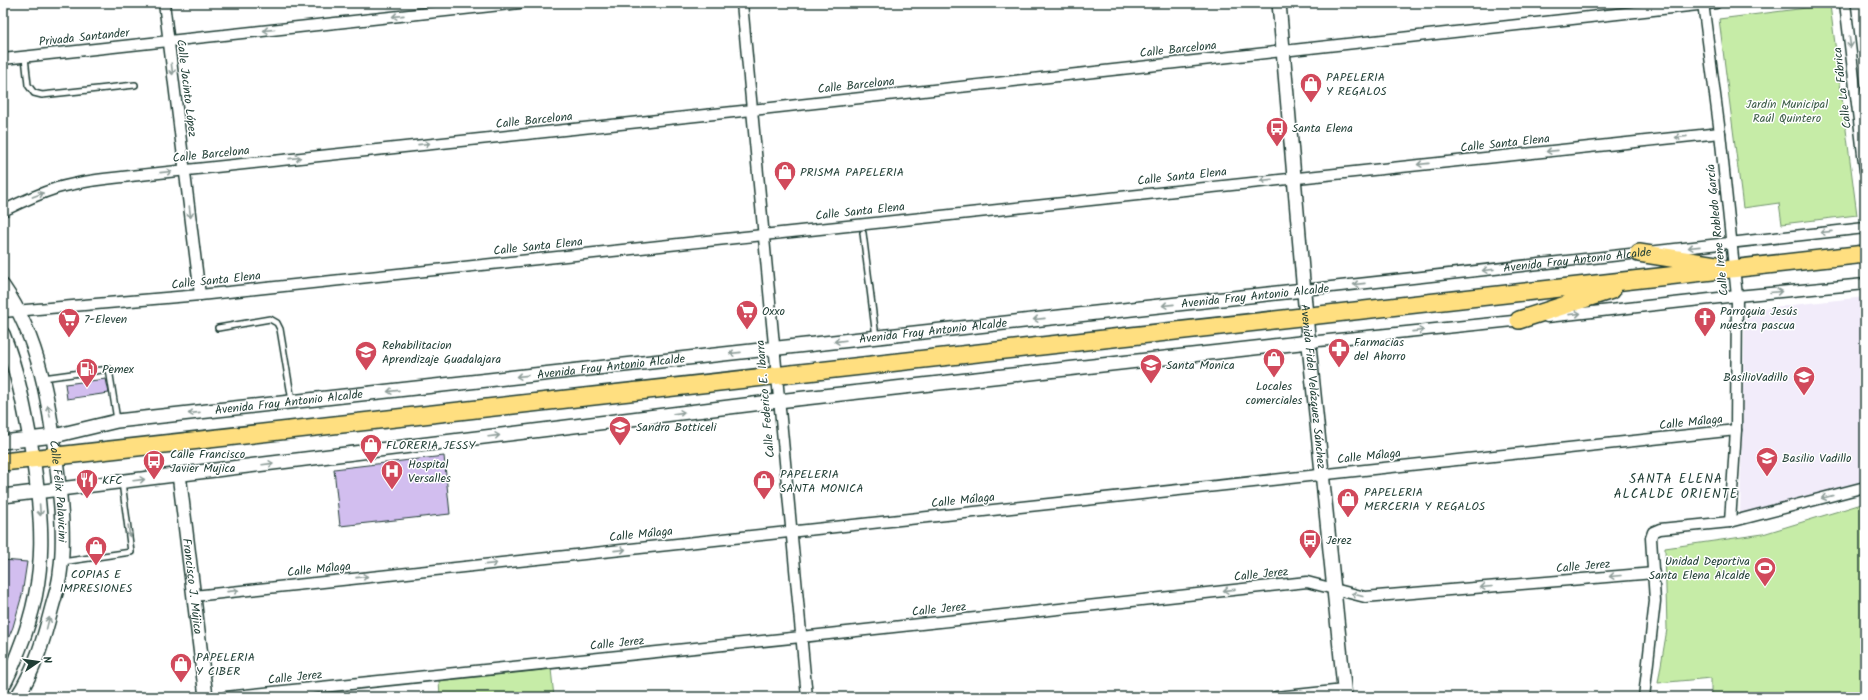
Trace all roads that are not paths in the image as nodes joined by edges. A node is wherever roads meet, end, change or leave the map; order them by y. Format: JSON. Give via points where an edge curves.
{"nodes":[{"id":1,"x":164,"y":3,"type":"edge"},
{"id":2,"x":520,"y":3,"type":"edge"},
{"id":3,"x":742,"y":3,"type":"edge"},
{"id":4,"x":1279,"y":3,"type":"edge"},
{"id":5,"x":1716,"y":3,"type":"edge"},
{"id":6,"x":1845,"y":3,"type":"edge"},
{"id":7,"x":1703,"y":4,"type":"edge"},
{"id":8,"x":168,"y":41,"type":"junction"},
{"id":9,"x":1283,"y":50,"type":"junction"},
{"id":10,"x":25,"y":56,"type":"junction"},
{"id":11,"x":3,"y":59,"type":"edge"},
{"id":12,"x":135,"y":85,"type":"dead end"},
{"id":13,"x":752,"y":110,"type":"junction"},
{"id":14,"x":1862,"y":118,"type":"edge"},
{"id":15,"x":1720,"y":134,"type":"junction"},
{"id":16,"x":184,"y":170,"type":"junction"},
{"id":17,"x":1865,"y":170,"type":"edge"},
{"id":18,"x":1294,"y":177,"type":"junction"},
{"id":19,"x":3,"y":211,"type":"edge"},
{"id":20,"x":1865,"y":228,"type":"edge"},
{"id":21,"x":863,"y":233,"type":"dead end"},
{"id":22,"x":763,"y":234,"type":"junction"},
{"id":23,"x":1733,"y":243,"type":"junction"},
{"id":24,"x":1638,"y":253,"type":"junction"},
{"id":25,"x":1865,"y":254,"type":"edge"},
{"id":26,"x":1736,"y":268,"type":"junction"},
{"id":27,"x":1645,"y":279,"type":"junction"},
{"id":28,"x":1865,"y":284,"type":"edge"},
{"id":29,"x":3,"y":286,"type":"edge"},
{"id":30,"x":1304,"y":290,"type":"junction"},
{"id":31,"x":200,"y":295,"type":"junction"},
{"id":32,"x":1737,"y":296,"type":"junction"},
{"id":33,"x":16,"y":310,"type":"junction"},
{"id":34,"x":3,"y":312,"type":"edge"},
{"id":35,"x":1306,"y":316,"type":"junction"},
{"id":36,"x":1519,"y":320,"type":"junction"},
{"id":37,"x":218,"y":328,"type":"dead end"},
{"id":38,"x":3,"y":334,"type":"edge"},
{"id":39,"x":876,"y":337,"type":"junction"},
{"id":40,"x":1309,"y":342,"type":"junction"},
{"id":41,"x":774,"y":349,"type":"junction"},
{"id":42,"x":776,"y":375,"type":"junction"},
{"id":43,"x":43,"y":378,"type":"junction"},
{"id":44,"x":778,"y":401,"type":"junction"},
{"id":45,"x":292,"y":402,"type":"junction"},
{"id":46,"x":117,"y":421,"type":"junction"},
{"id":47,"x":1736,"y":430,"type":"junction"},
{"id":48,"x":54,"y":436,"type":"junction"},
{"id":49,"x":30,"y":440,"type":"junction"},
{"id":50,"x":3,"y":442,"type":"edge"},
{"id":51,"x":56,"y":455,"type":"junction"},
{"id":52,"x":34,"y":458,"type":"junction"},
{"id":53,"x":3,"y":462,"type":"edge"},
{"id":54,"x":179,"y":474,"type":"junction"},
{"id":55,"x":1323,"y":474,"type":"junction"},
{"id":56,"x":122,"y":482,"type":"junction"},
{"id":57,"x":1865,"y":488,"type":"edge"},
{"id":58,"x":60,"y":489,"type":"junction"},
{"id":59,"x":38,"y":492,"type":"junction"},
{"id":60,"x":3,"y":496,"type":"edge"},
{"id":61,"x":1730,"y":522,"type":"junction"},
{"id":62,"x":791,"y":531,"type":"junction"},
{"id":63,"x":61,"y":562,"type":"junction"},
{"id":64,"x":1654,"y":573,"type":"junction"},
{"id":65,"x":1335,"y":589,"type":"junction"},
{"id":66,"x":194,"y":596,"type":"junction"},
{"id":67,"x":801,"y":637,"type":"junction"},
{"id":68,"x":3,"y":686,"type":"edge"},
{"id":69,"x":1344,"y":693,"type":"edge"},
{"id":70,"x":17,"y":697,"type":"edge"},
{"id":71,"x":206,"y":697,"type":"edge"},
{"id":72,"x":226,"y":697,"type":"edge"},
{"id":73,"x":807,"y":697,"type":"edge"},
{"id":74,"x":1276,"y":697,"type":"edge"},
{"id":75,"x":1644,"y":697,"type":"edge"}],
"edges":[{"from":1,"to":8,"type":"street","name":"Calle Jacinto López"},
{"from":2,"to":8,"type":"street","name":"Privada Santander","one_way":true},
{"from":3,"to":13,"type":"street","name":"Calle Federico E. Ibarra"},
{"from":4,"to":9,"type":"street","name":"Avenida Fidel Velázquez Sánchez"},
{"from":5,"to":7,"type":"street","name":"Calle Barcelona"},
{"from":6,"to":14,"type":"street","name":"Calle La Fábrica","one_way":true},
{"from":7,"to":9,"type":"street","name":"Calle Barcelona"},
{"from":7,"to":15,"type":"street","name":"Calle Irene Robledo García"},
{"from":8,"to":10,"type":"street","name":"Privada Santander"},
{"from":8,"to":16,"type":"street","name":"Calle Jacinto López","one_way":true},
{"from":9,"to":13,"type":"street","name":"Calle Barcelona"},
{"from":9,"to":18,"type":"street","name":"Avenida Fidel Velázquez Sánchez"},
{"from":10,"to":11,"type":"street","name":"Privada Santander"},
{"from":10,"to":12,"type":"lane","via":[[28,85],[34,93],[42,95]]},
{"from":16,"to":13,"type":"street","name":"Calle Barcelona","one_way":true},
{"from":13,"to":22,"type":"street","name":"Calle Federico E. Ibarra"},
{"from":14,"to":17,"type":"street","name":"Calle La Fábrica"},
{"from":15,"to":18,"type":"street","name":"Calle Santa Elena","one_way":true},
{"from":15,"to":23,"type":"street","name":"Calle Irene Robledo García"},
{"from":19,"to":16,"type":"street","name":"Calle Barcelona","one_way":true,"via":[[58,188],[94,180]]},
{"from":16,"to":31,"type":"street","name":"Calle Jacinto López","one_way":true},
{"from":18,"to":22,"type":"street","name":"Calle Santa Elena","one_way":true},
{"from":18,"to":30,"type":"street","name":"Avenida Fidel Velázquez Sánchez"},
{"from":20,"to":23,"type":"street","name":"Avenida Fray Antonio Alcalde","one_way":true},
{"from":21,"to":39,"type":"lane"},
{"from":22,"to":31,"type":"street","name":"Calle Santa Elena"},
{"from":22,"to":41,"type":"street","name":"Calle Federico E. Ibarra"},
{"from":23,"to":24,"type":"street","name":"Avenida Fray Antonio Alcalde","one_way":true},
{"from":23,"to":26,"type":"street","name":"Calle Irene Robledo García"},
{"from":24,"to":26,"type":"main road"},
{"from":24,"to":30,"type":"street","name":"Avenida Fray Antonio Alcalde","one_way":true},
{"from":25,"to":26,"type":"main road"},
{"from":26,"to":27,"type":"main road"},
{"from":26,"to":32,"type":"street","name":"Calle Irene Robledo García"},
{"from":27,"to":35,"type":"main road"},
{"from":27,"to":36,"type":"main road"},
{"from":32,"to":28,"type":"street","one_way":true},
{"from":29,"to":33,"type":"street","name":"Calle Félix Palavicini"},
{"from":30,"to":35,"type":"street","name":"Avenida Fidel Velázquez Sánchez"},
{"from":30,"to":39,"type":"street","name":"Avenida Fray Antonio Alcalde","one_way":true},
{"from":31,"to":33,"type":"street","name":"Calle Santa Elena"},
{"from":36,"to":32,"type":"street","one_way":true},
{"from":32,"to":47,"type":"street","name":"Calle Irene Robledo García"},
{"from":33,"to":34,"type":"street","name":"Calle Santa Elena"},
{"from":33,"to":43,"type":"street","name":"Calle Félix Palavicini","via":[[32,343]]},
{"from":35,"to":40,"type":"street","name":"Avenida Fidel Velázquez Sánchez"},
{"from":35,"to":42,"type":"main road"},
{"from":40,"to":36,"type":"street","one_way":true},
{"from":37,"to":45,"type":"lane","via":[[270,319],[277,323],[280,328]]},
{"from":38,"to":49,"type":"street","name":"Calle Félix Palavicini","via":[[14,361]]},
{"from":39,"to":41,"type":"street","name":"Avenida Fray Antonio Alcalde","one_way":true},
{"from":40,"to":44,"type":"street"},
{"from":40,"to":55,"type":"street","name":"Avenida Fidel Velázquez Sánchez"},
{"from":41,"to":42,"type":"street","name":"Calle Federico E. Ibarra"},
{"from":41,"to":45,"type":"street","name":"Avenida Fray Antonio Alcalde","one_way":true},
{"from":42,"to":44,"type":"street","name":"Calle Federico E. Ibarra"},
{"from":42,"to":51,"type":"main road"},
{"from":43,"to":46,"type":"lane","via":[[109,369]]},
{"from":48,"to":43,"type":"street","name":"Calle Félix Palavicini","one_way":true},
{"from":54,"to":44,"type":"street","one_way":true},
{"from":44,"to":62,"type":"street","name":"Calle Federico E. Ibarra"},
{"from":45,"to":46,"type":"street","name":"Avenida Fray Antonio Alcalde","one_way":true},
{"from":46,"to":48,"type":"street","name":"Avenida Fray Antonio Alcalde"},
{"from":47,"to":55,"type":"street","name":"Calle Málaga"},
{"from":47,"to":61,"type":"street","name":"Calle Irene Robledo García"},
{"from":48,"to":49,"type":"street","name":"Avenida Fray Antonio Alcalde"},
{"from":48,"to":51,"type":"street","name":"Calle Félix Palavicini"},
{"from":49,"to":50,"type":"street","name":"Avenida Fray Antonio Alcalde"},
{"from":49,"to":52,"type":"street","name":"Calle Félix Palavicini"},
{"from":51,"to":52,"type":"main road"},
{"from":51,"to":58,"type":"street","name":"Calle Félix Palavicini"},
{"from":52,"to":53,"type":"main road"},
{"from":52,"to":59,"type":"street","name":"Calle Félix Palavicini"},
{"from":56,"to":54,"type":"street","one_way":true},
{"from":54,"to":66,"type":"street","name":"Francisco J. Mújica"},
{"from":55,"to":62,"type":"street","name":"Calle Málaga"},
{"from":55,"to":65,"type":"street","name":"Avenida Fidel Velázquez Sánchez"},
{"from":56,"to":58,"type":"street"},
{"from":56,"to":63,"type":"lane","one_way":true,"via":[[131,552]]},
{"from":57,"to":61,"type":"street","one_way":true},
{"from":58,"to":59,"type":"street"},
{"from":58,"to":63,"type":"street","name":"Calle Félix Palavicini"},
{"from":59,"to":60,"type":"street"},
{"from":59,"to":68,"type":"street","name":"Calle Félix Palavicini","one_way":true,"via":[[42,541],[40,572],[28,628]]},
{"from":61,"to":64,"type":"street","via":[[1660,529],[1653,532],[1651,538]]},
{"from":66,"to":62,"type":"street","name":"Calle Málaga","one_way":true},
{"from":62,"to":67,"type":"street","name":"Calle Federico E. Ibarra"},
{"from":70,"to":63,"type":"street","name":"Calle Félix Palavicini","one_way":true,"via":[[37,659],[60,575]]},
{"from":64,"to":65,"type":"street","name":"Calle Jerez","one_way":true,"via":[[1365,597]]},
{"from":64,"to":75,"type":"street","via":[[1653,628]]},
{"from":65,"to":67,"type":"street","name":"Calle Jerez","one_way":true,"via":[[1307,582]]},
{"from":65,"to":69,"type":"street","name":"Avenida Fidel Velázquez Sánchez"},
{"from":66,"to":71,"type":"street","name":"Francisco J. Mújica"},
{"from":67,"to":72,"type":"street","name":"Calle Jerez"},
{"from":67,"to":73,"type":"street","name":"Calle Federico E. Ibarra"},
{"from":69,"to":74,"type":"street"}]}
